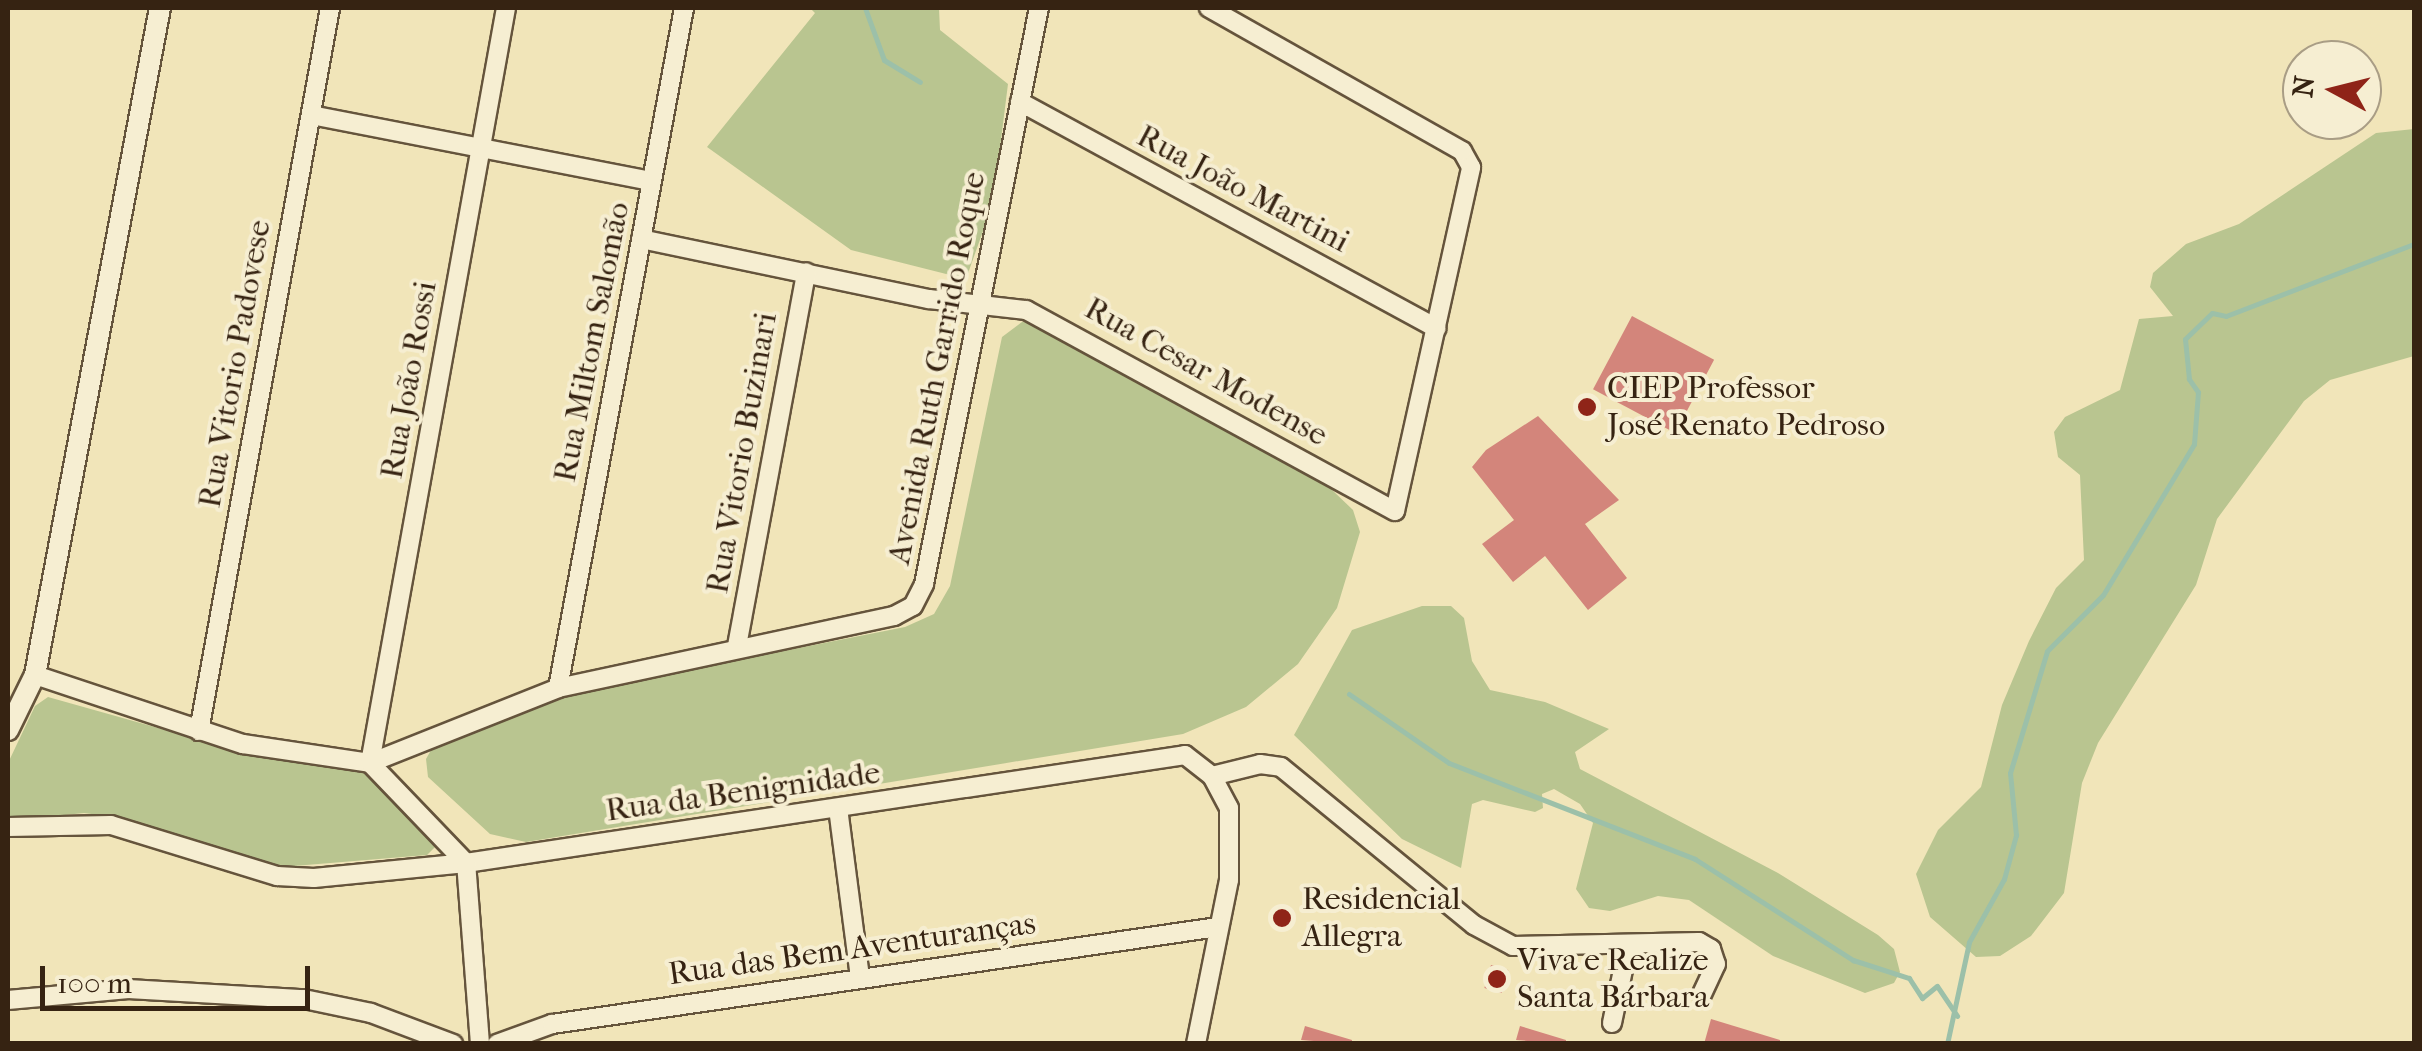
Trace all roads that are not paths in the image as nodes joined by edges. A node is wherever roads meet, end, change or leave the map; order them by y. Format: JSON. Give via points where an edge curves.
{"nodes":[{"id":1,"x":160,"y":8,"type":"edge"},
{"id":2,"x":330,"y":8,"type":"edge"},
{"id":3,"x":506,"y":8,"type":"edge"},
{"id":4,"x":684,"y":8,"type":"edge"},
{"id":5,"x":1040,"y":8,"type":"edge"},
{"id":6,"x":1209,"y":8,"type":"edge"},
{"id":7,"x":1020,"y":102,"type":"junction"},
{"id":8,"x":311,"y":115,"type":"junction"},
{"id":9,"x":481,"y":148,"type":"junction"},
{"id":10,"x":652,"y":181,"type":"junction"},
{"id":11,"x":642,"y":239,"type":"junction"},
{"id":12,"x":806,"y":272,"type":"junction"},
{"id":13,"x":982,"y":304,"type":"junction"},
{"id":14,"x":1437,"y":328,"type":"junction"},
{"id":15,"x":737,"y":646,"type":"junction"},
{"id":16,"x":35,"y":675,"type":"junction"},
{"id":17,"x":558,"y":688,"type":"junction"},
{"id":18,"x":8,"y":730,"type":"edge"},
{"id":19,"x":199,"y":732,"type":"junction"},
{"id":20,"x":370,"y":763,"type":"junction"},
{"id":21,"x":1212,"y":776,"type":"junction"},
{"id":22,"x":838,"y":808,"type":"junction"},
{"id":23,"x":8,"y":828,"type":"edge"},
{"id":24,"x":466,"y":863,"type":"junction"},
{"id":25,"x":1218,"y":927,"type":"junction"},
{"id":26,"x":1628,"y":946,"type":"junction"},
{"id":27,"x":860,"y":977,"type":"junction"},
{"id":28,"x":1705,"y":989,"type":"dead end"},
{"id":29,"x":8,"y":1000,"type":"edge"},
{"id":30,"x":1612,"y":1022,"type":"dead end"},
{"id":31,"x":452,"y":1044,"type":"edge"},
{"id":32,"x":480,"y":1044,"type":"edge"},
{"id":33,"x":497,"y":1044,"type":"edge"},
{"id":34,"x":1196,"y":1044,"type":"edge"}],
"edges":[{"from":1,"to":16,"type":"street"},
{"from":2,"to":8,"type":"street","name":"Rua Vitorio Padovese"},
{"from":3,"to":9,"type":"street","name":"Rua João Rossi"},
{"from":4,"to":10,"type":"street","name":"Rua Miltom Salomão"},
{"from":5,"to":7,"type":"street","name":"Avenida Ruth Garrido Roque"},
{"from":6,"to":14,"type":"street","via":[[1462,151],[1470,167],[1468,187]]},
{"from":7,"to":13,"type":"street","name":"Avenida Ruth Garrido Roque"},
{"from":7,"to":14,"type":"street","name":"Rua João Martini"},
{"from":8,"to":9,"type":"street"},
{"from":8,"to":19,"type":"street","name":"Rua Vitorio Padovese"},
{"from":9,"to":10,"type":"street"},
{"from":9,"to":20,"type":"street","name":"Rua João Rossi"},
{"from":10,"to":11,"type":"street","name":"Rua Miltom Salomão"},
{"from":11,"to":12,"type":"street","name":"Rua Cesar Modense"},
{"from":11,"to":17,"type":"street","name":"Rua Miltom Salomão"},
{"from":12,"to":13,"type":"street","name":"Rua Cesar Modense"},
{"from":12,"to":15,"type":"street","name":"Rua Vitorio Buzinari"},
{"from":13,"to":14,"type":"street","name":"Rua Cesar Modense","via":[[1054,321],[1395,512]]},
{"from":13,"to":15,"type":"street","name":"Avenida Ruth Garrido Roque","via":[[924,584],[913,606],[894,616]]},
{"from":15,"to":17,"type":"street","name":"Avenida Ruth Garrido Roque"},
{"from":16,"to":18,"type":"street"},
{"from":16,"to":19,"type":"street"},
{"from":17,"to":20,"type":"street","name":"Avenida Ruth Garrido Roque"},
{"from":19,"to":20,"type":"street"},
{"from":20,"to":24,"type":"street"},
{"from":21,"to":22,"type":"street","name":"Rua da Benignidade","via":[[1185,754]]},
{"from":21,"to":25,"type":"street","via":[[1229,808],[1229,880]]},
{"from":21,"to":26,"type":"street","via":[[1260,764],[1281,767],[1474,925],[1513,946]]},
{"from":22,"to":24,"type":"street","name":"Rua da Benignidade"},
{"from":22,"to":27,"type":"street"},
{"from":23,"to":24,"type":"street","name":"Rua da Benignidade","via":[[112,825],[277,876]]},
{"from":24,"to":32,"type":"street"},
{"from":25,"to":27,"type":"street","name":"Rua das Bem Aventuranças"},
{"from":25,"to":34,"type":"street"},
{"from":26,"to":28,"type":"street","via":[[1699,942],[1711,949],[1716,964]]},
{"from":26,"to":30,"type":"street"},
{"from":27,"to":33,"type":"street","name":"Rua das Bem Aventuranças","via":[[552,1024]]},
{"from":29,"to":31,"type":"street","via":[[128,990],[304,998]]}]}
